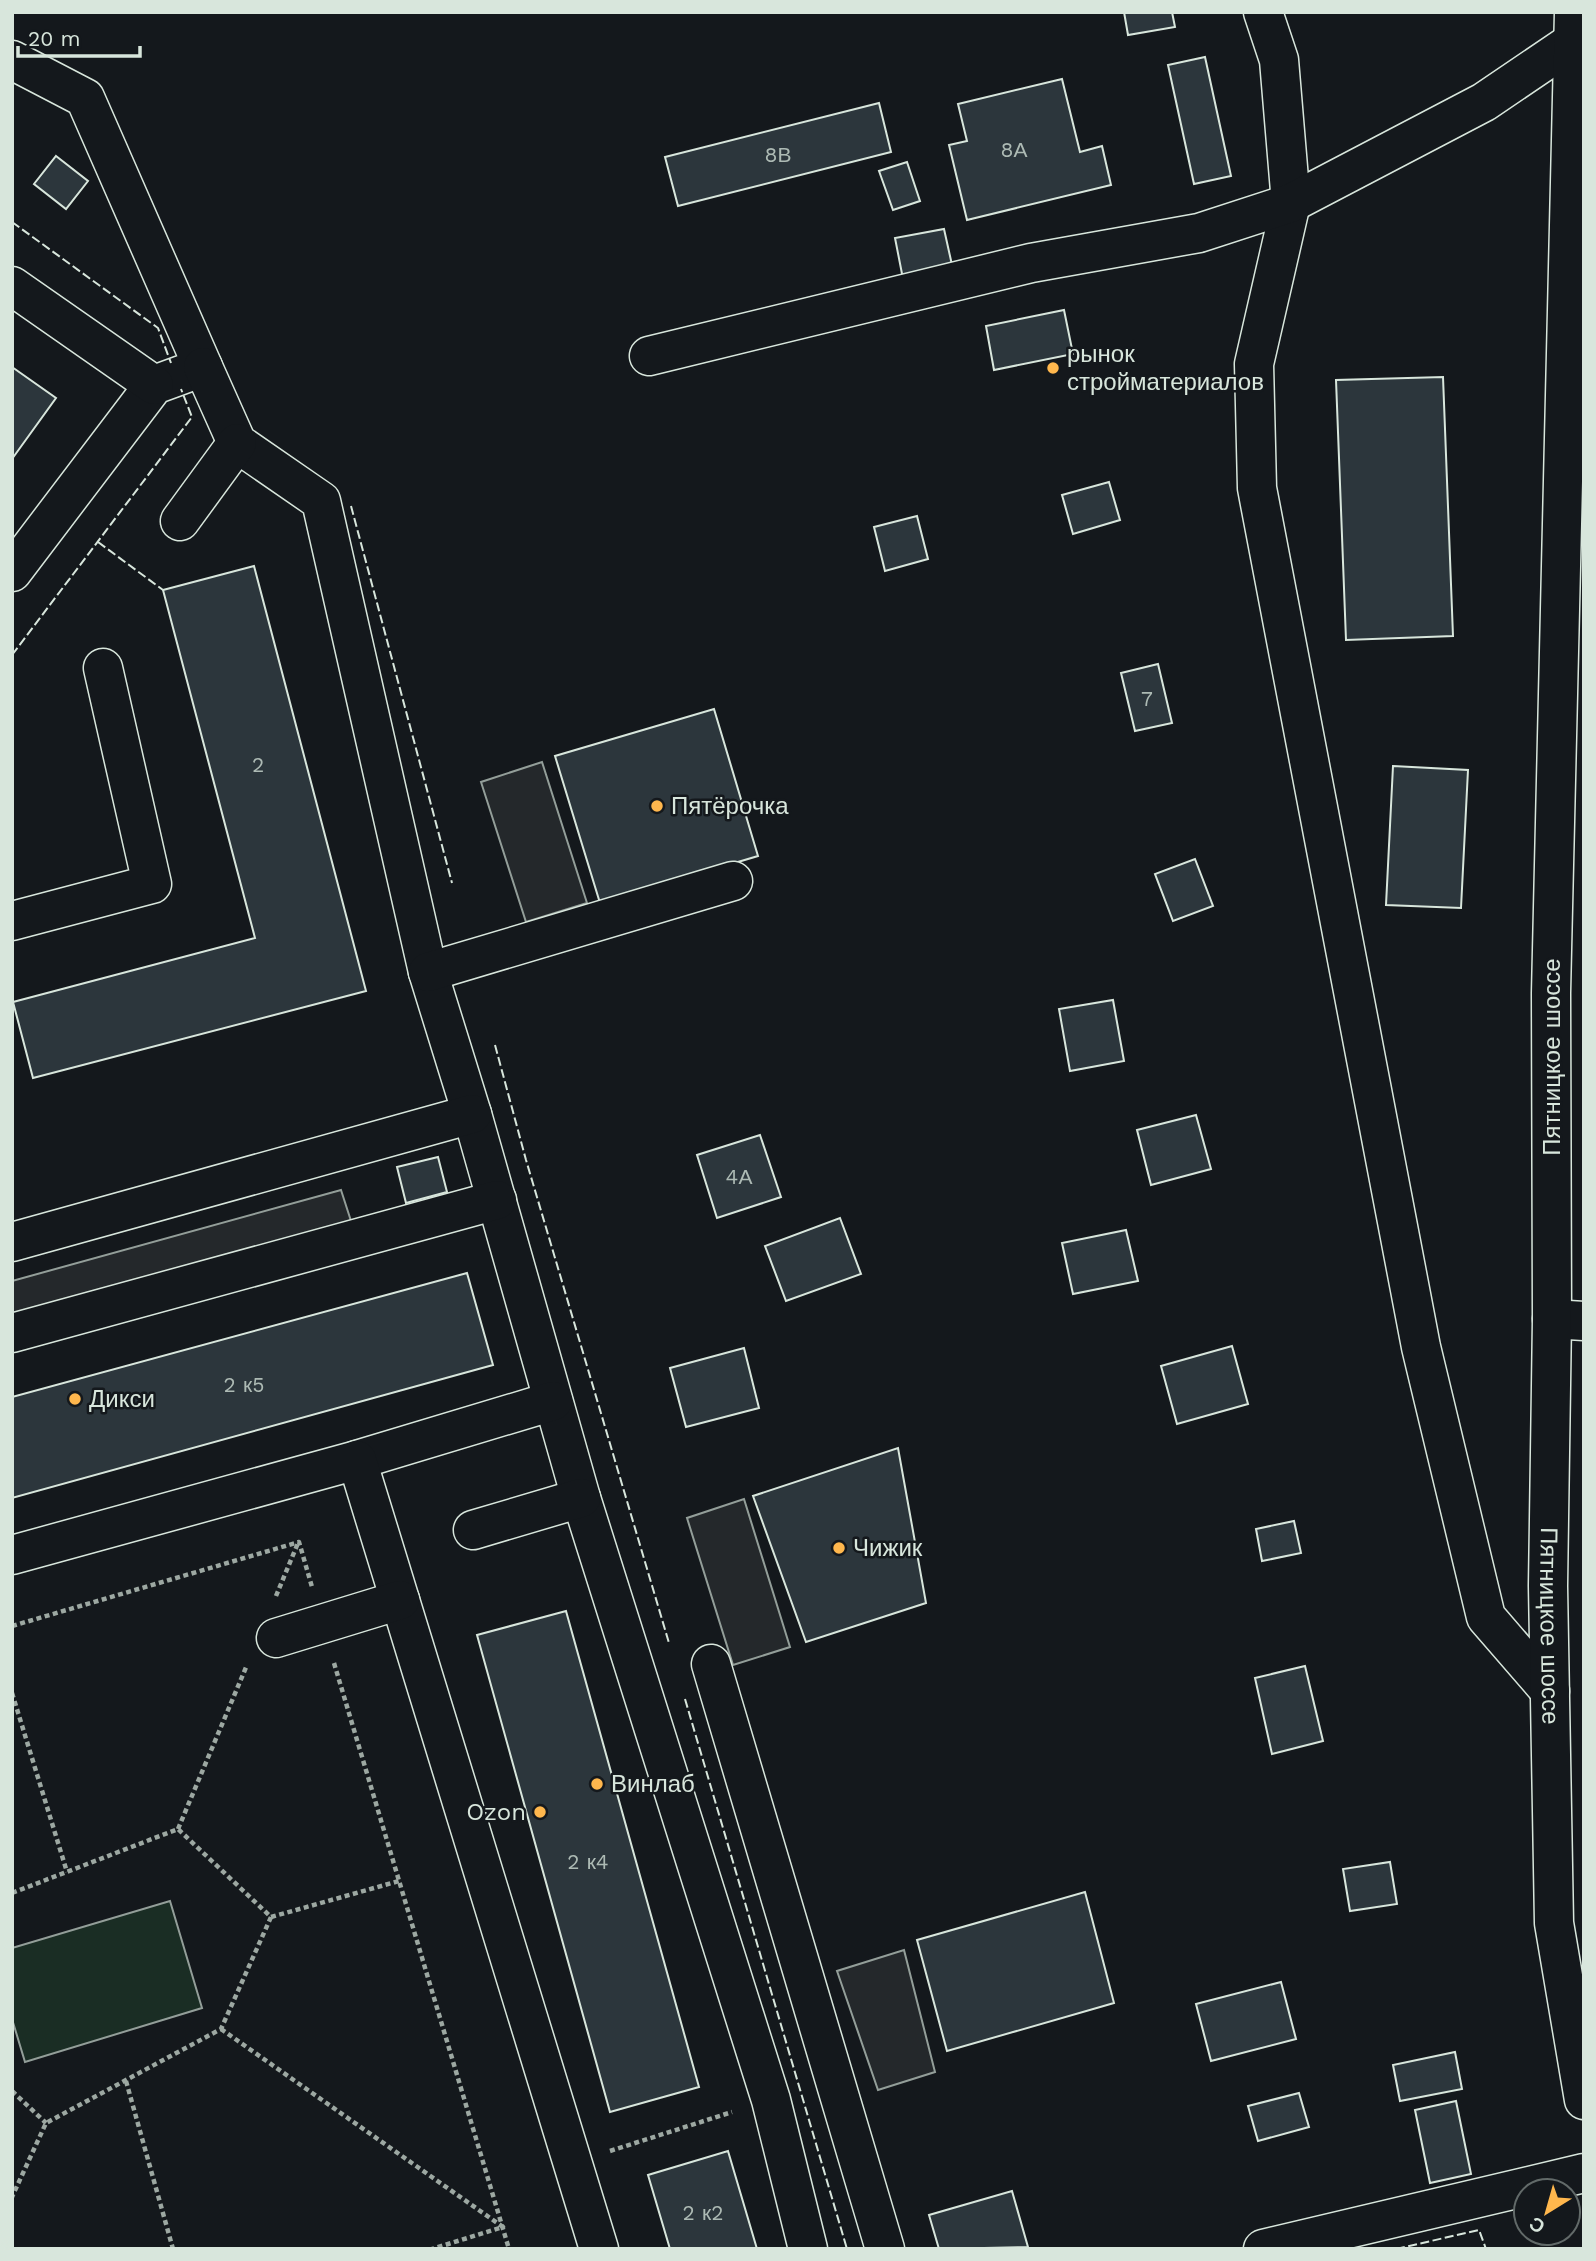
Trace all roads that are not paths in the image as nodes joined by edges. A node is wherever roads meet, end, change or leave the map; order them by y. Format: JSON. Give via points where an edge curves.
{"nodes":[{"id":1,"x":1263,"y":12,"type":"edge"},
{"id":2,"x":1574,"y":27,"type":"edge"},
{"id":3,"x":12,"y":60,"type":"edge"},
{"id":4,"x":1291,"y":203,"type":"junction"},
{"id":5,"x":12,"y":286,"type":"edge"},
{"id":6,"x":649,"y":356,"type":"dead end"},
{"id":7,"x":203,"y":367,"type":"junction"},
{"id":8,"x":154,"y":385,"type":"junction"},
{"id":9,"x":237,"y":443,"type":"junction"},
{"id":10,"x":180,"y":521,"type":"dead end"},
{"id":11,"x":12,"y":572,"type":"edge"},
{"id":12,"x":103,"y":668,"type":"dead end"},
{"id":13,"x":733,"y":881,"type":"dead end"},
{"id":14,"x":12,"y":921,"type":"edge"},
{"id":15,"x":428,"y":972,"type":"junction"},
{"id":16,"x":472,"y":1114,"type":"junction"},
{"id":17,"x":497,"y":1200,"type":"junction"},
{"id":18,"x":12,"y":1242,"type":"edge"},
{"id":19,"x":1568,"y":1320,"type":"edge"},
{"id":20,"x":12,"y":1333,"type":"edge"},
{"id":21,"x":553,"y":1401,"type":"junction"},
{"id":22,"x":357,"y":1460,"type":"junction"},
{"id":23,"x":581,"y":1498,"type":"junction"},
{"id":24,"x":473,"y":1530,"type":"dead end"},
{"id":25,"x":12,"y":1555,"type":"edge"},
{"id":26,"x":400,"y":1600,"type":"junction"},
{"id":27,"x":266,"y":1632,"type":"road end"},
{"id":28,"x":711,"y":1664,"type":"dead end"},
{"id":29,"x":1550,"y":1691,"type":"junction"},
{"id":30,"x":1584,"y":2100,"type":"edge"},
{"id":31,"x":1584,"y":2173,"type":"edge"},
{"id":32,"x":599,"y":2249,"type":"edge"},
{"id":33,"x":808,"y":2249,"type":"edge"},
{"id":34,"x":885,"y":2249,"type":"edge"},
{"id":35,"x":1263,"y":2249,"type":"edge"}],
"edges":[{"from":1,"to":4,"type":"main road","via":[[1279,60]]},
{"from":2,"to":4,"type":"main road","via":[[1484,102]]},
{"from":2,"to":19,"type":"main road","name":"Пятницкое шоссе","via":[[1551,993]]},
{"from":3,"to":7,"type":"main road","via":[[85,98]]},
{"from":4,"to":6,"type":"main road","via":[[1199,233],[1031,263]]},
{"from":4,"to":29,"type":"main road","via":[[1254,364],[1257,488],[1421,1347],[1479,1590],[1486,1617]]},
{"from":5,"to":8,"type":"main road"},
{"from":7,"to":8,"type":"main road"},
{"from":7,"to":9,"type":"main road"},
{"from":8,"to":11,"type":"main road"},
{"from":9,"to":10,"type":"main road"},
{"from":9,"to":15,"type":"main road","via":[[321,501]]},
{"from":12,"to":14,"type":"main road","via":[[152,884]]},
{"from":13,"to":15,"type":"main road"},
{"from":15,"to":16,"type":"main road"},
{"from":16,"to":17,"type":"main road"},
{"from":16,"to":18,"type":"main road"},
{"from":17,"to":20,"type":"main road"},
{"from":17,"to":21,"type":"main road"},
{"from":19,"to":29,"type":"main road","name":"Пятницкое шоссе","via":[[1548,1586]]},
{"from":21,"to":22,"type":"main road"},
{"from":21,"to":23,"type":"main road"},
{"from":22,"to":25,"type":"main road"},
{"from":22,"to":26,"type":"main road"},
{"from":23,"to":24,"type":"main road"},
{"from":23,"to":33,"type":"main road","via":[[771,2100]]},
{"from":26,"to":27,"type":"main road"},
{"from":26,"to":32,"type":"main road"},
{"from":28,"to":34,"type":"main road"},
{"from":29,"to":30,"type":"main road","name":"Пятницкое шоссе","via":[[1554,1923]]},
{"from":31,"to":35,"type":"main road"}]}
